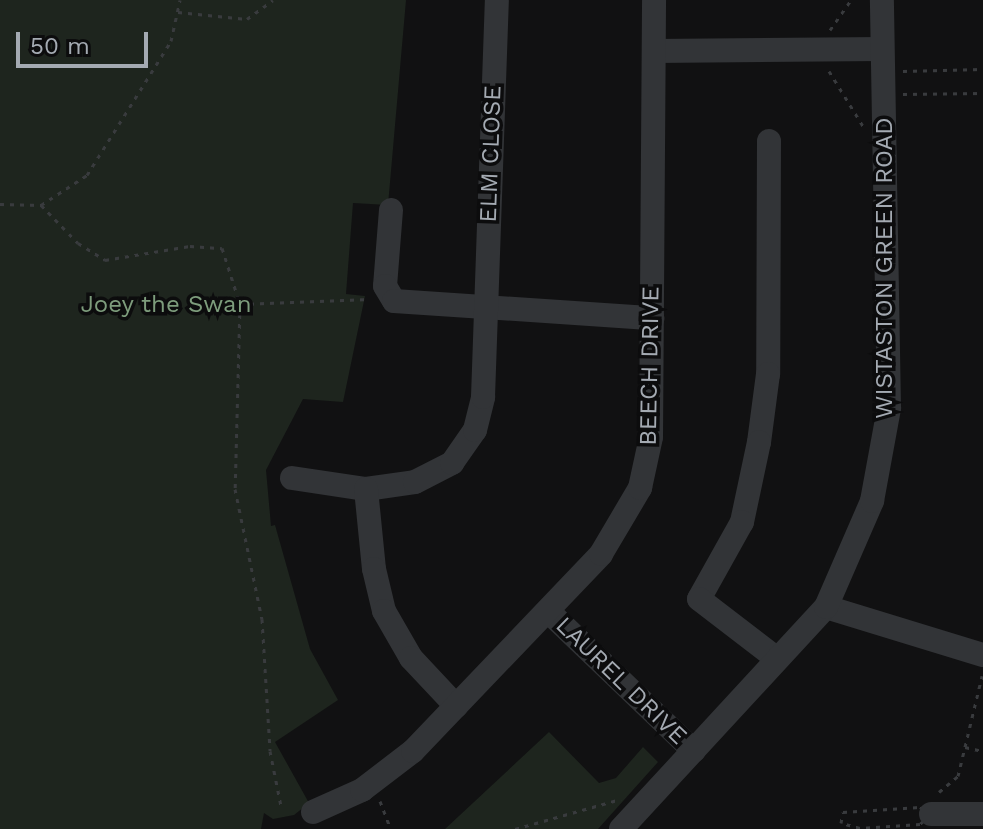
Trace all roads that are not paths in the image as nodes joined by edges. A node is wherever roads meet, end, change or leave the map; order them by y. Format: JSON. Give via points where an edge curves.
{"nodes":[{"id":1,"x":497,"y":0,"type":"edge"},
{"id":2,"x":654,"y":0,"type":"edge"},
{"id":3,"x":882,"y":0,"type":"edge"},
{"id":4,"x":654,"y":51,"type":"junction"},
{"id":5,"x":883,"y":71,"type":"junction"},
{"id":6,"x":769,"y":141,"type":"dead end"},
{"id":7,"x":391,"y":210,"type":"dead end"},
{"id":8,"x":486,"y":307,"type":"junction"},
{"id":9,"x":652,"y":318,"type":"junction"},
{"id":10,"x":292,"y":478,"type":"dead end"},
{"id":11,"x":366,"y":489,"type":"junction"},
{"id":12,"x":826,"y":607,"type":"junction"},
{"id":13,"x":548,"y":611,"type":"junction"},
{"id":14,"x":983,"y":655,"type":"edge"},
{"id":15,"x":776,"y":658,"type":"junction"},
{"id":16,"x":456,"y":706,"type":"junction"},
{"id":17,"x":694,"y":751,"type":"junction"},
{"id":18,"x":981,"y":806,"type":"edge"},
{"id":19,"x":926,"y":811,"type":"road end"},
{"id":20,"x":313,"y":812,"type":"dead end"},
{"id":21,"x":621,"y":829,"type":"edge"}],
"edges":[{"from":1,"to":8,"type":"street","name":"ELM CLOSE"},
{"from":2,"to":4,"type":"street"},
{"from":3,"to":5,"type":"street","name":"WISTASTON GREEN ROAD"},
{"from":4,"to":5,"type":"street","via":[[824,50]]},
{"from":4,"to":9,"type":"street","name":"BEECH DRIVE"},
{"from":5,"to":12,"type":"street","name":"WISTASTON GREEN ROAD","via":[[886,434],[872,501]]},
{"from":6,"to":15,"type":"street","via":[[768,374],[759,442],[742,522],[699,599]]},
{"from":7,"to":8,"type":"street","via":[[385,286],[391,299]]},
{"from":8,"to":9,"type":"street"},
{"from":8,"to":11,"type":"street","name":"ELM CLOSE","via":[[481,412],[464,448],[452,463],[425,478]]},
{"from":9,"to":13,"type":"street","name":"BEECH DRIVE","via":[[651,437],[645,475],[612,542]]},
{"from":10,"to":11,"type":"street","name":"ELM CLOSE"},
{"from":11,"to":16,"type":"street","via":[[384,611],[411,658]]},
{"from":12,"to":14,"type":"street"},
{"from":12,"to":15,"type":"street","name":"WISTASTON GREEN ROAD"},
{"from":13,"to":16,"type":"street","name":"BEECH DRIVE"},
{"from":13,"to":17,"type":"street","name":"LAUREL DRIVE"},
{"from":15,"to":17,"type":"street","name":"WISTASTON GREEN ROAD"},
{"from":16,"to":20,"type":"street","name":"BEECH DRIVE","via":[[373,783]]},
{"from":17,"to":21,"type":"street","name":"WISTASTON GREEN ROAD"},
{"from":18,"to":19,"type":"street"}]}
